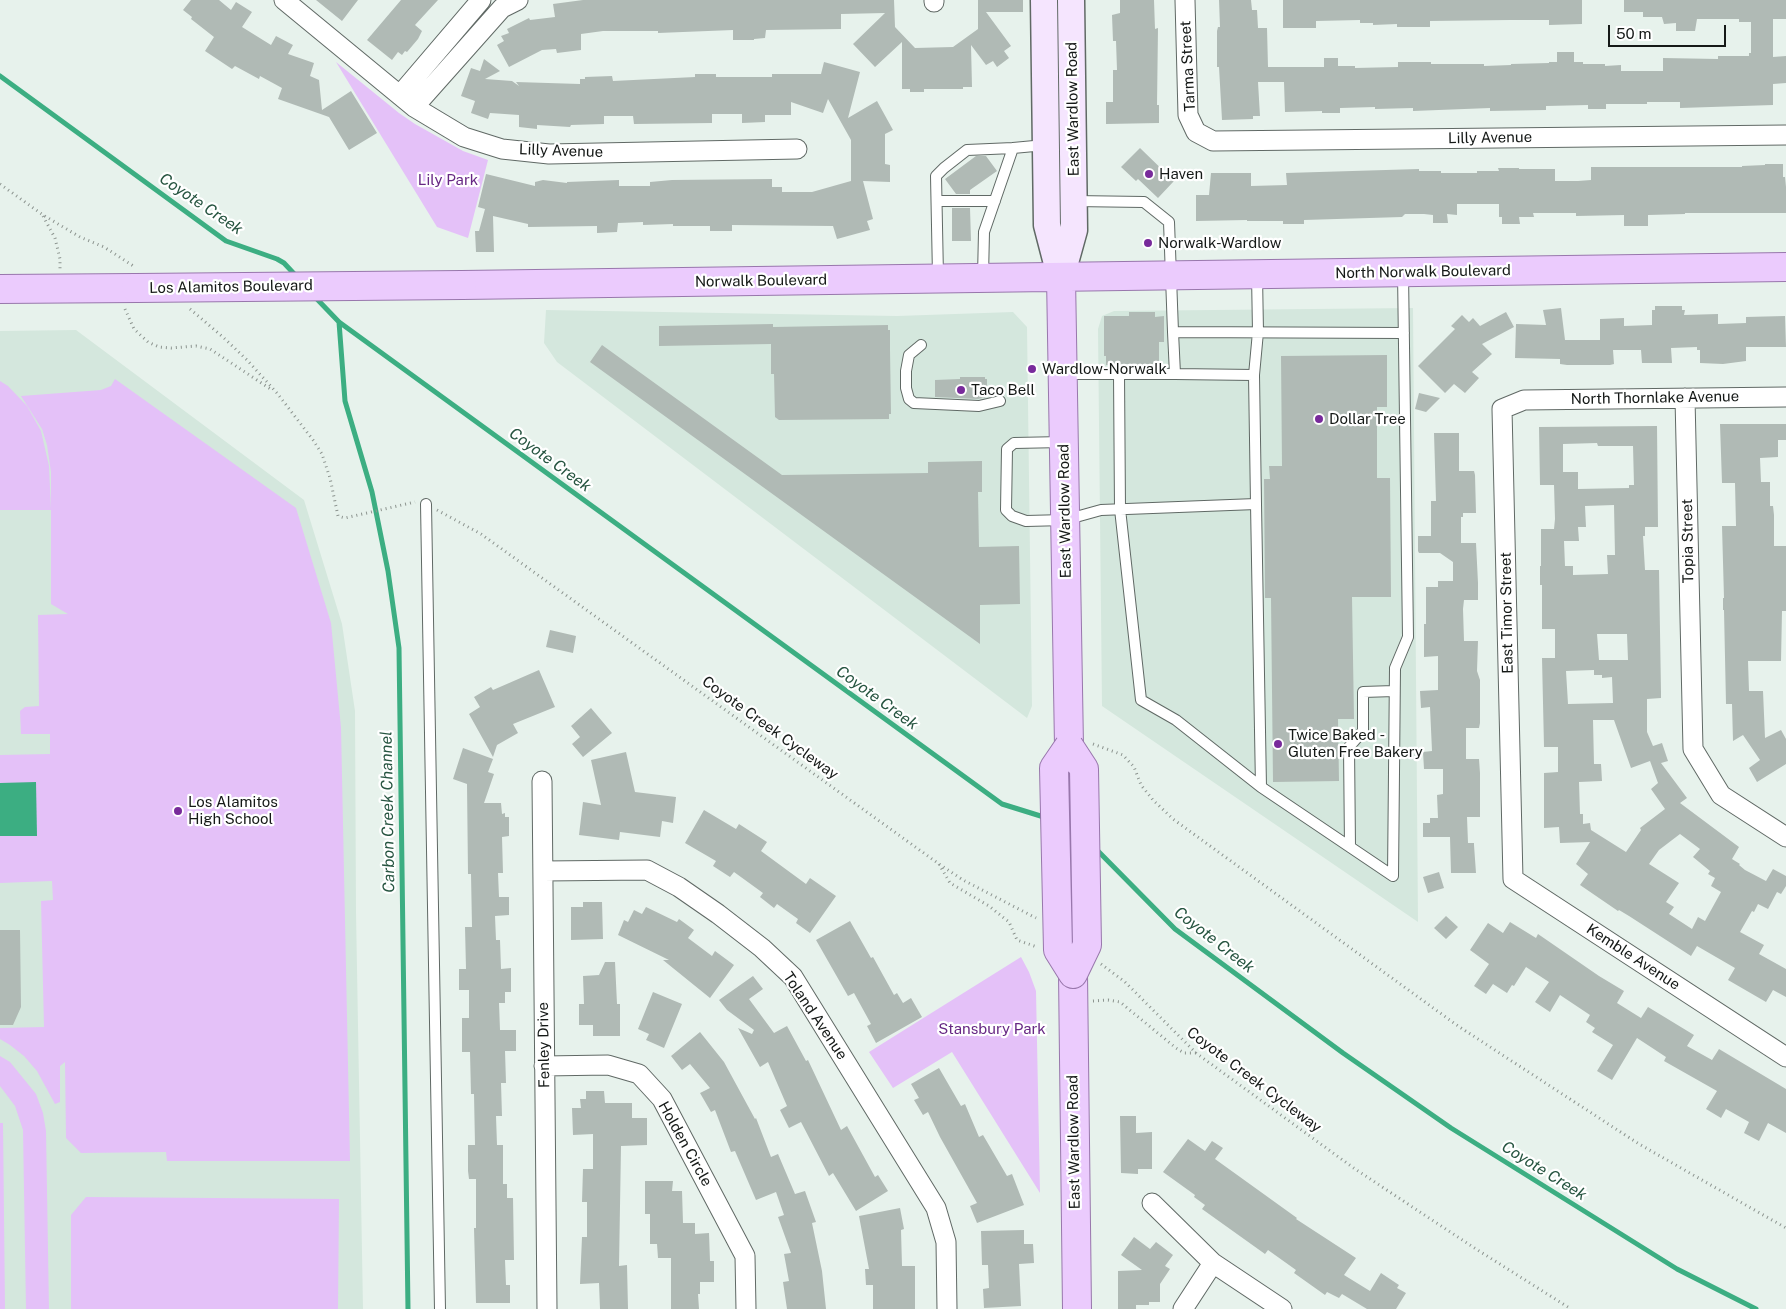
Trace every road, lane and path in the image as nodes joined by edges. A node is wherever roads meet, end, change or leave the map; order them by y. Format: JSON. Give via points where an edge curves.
{"nodes":[{"id":1,"x":284,"y":0,"type":"edge"},
{"id":2,"x":518,"y":0,"type":"edge"},
{"id":3,"x":1044,"y":0,"type":"edge"},
{"id":4,"x":1071,"y":0,"type":"edge"},
{"id":5,"x":1185,"y":0,"type":"edge"},
{"id":6,"x":478,"y":3,"type":"edge"},
{"id":7,"x":492,"y":19,"type":"junction"},
{"id":8,"x":407,"y":101,"type":"junction"},
{"id":9,"x":1196,"y":132,"type":"joint"},
{"id":10,"x":1786,"y":134,"type":"edge"},
{"id":11,"x":1046,"y":144,"type":"junction"},
{"id":12,"x":1013,"y":148,"type":"junction"},
{"id":13,"x":797,"y":149,"type":"dead end"},
{"id":14,"x":0,"y":184,"type":"edge"},
{"id":15,"x":1074,"y":200,"type":"junction"},
{"id":16,"x":936,"y":201,"type":"junction"},
{"id":17,"x":995,"y":202,"type":"junction"},
{"id":18,"x":43,"y":215,"type":"junction"},
{"id":19,"x":1786,"y":267,"type":"edge"},
{"id":20,"x":1403,"y":272,"type":"junction"},
{"id":21,"x":1257,"y":274,"type":"junction"},
{"id":22,"x":1171,"y":275,"type":"junction"},
{"id":23,"x":1061,"y":276,"type":"junction"},
{"id":24,"x":938,"y":278,"type":"junction"},
{"id":25,"x":983,"y":278,"type":"junction"},
{"id":26,"x":133,"y":282,"type":"junction"},
{"id":27,"x":462,"y":285,"type":"joint"},
{"id":28,"x":60,"y":288,"type":"junction"},
{"id":29,"x":0,"y":289,"type":"edge"},
{"id":30,"x":187,"y":307,"type":"dead end"},
{"id":31,"x":1173,"y":332,"type":"junction"},
{"id":32,"x":1258,"y":332,"type":"junction"},
{"id":33,"x":1404,"y":333,"type":"junction"},
{"id":34,"x":920,"y":345,"type":"dead end"},
{"id":35,"x":1062,"y":374,"type":"junction"},
{"id":36,"x":1119,"y":374,"type":"junction"},
{"id":37,"x":1175,"y":374,"type":"junction"},
{"id":38,"x":1254,"y":375,"type":"junction"},
{"id":39,"x":277,"y":393,"type":"junction"},
{"id":40,"x":1786,"y":396,"type":"edge"},
{"id":41,"x":1685,"y":398,"type":"junction"},
{"id":42,"x":1524,"y":400,"type":"joint"},
{"id":43,"x":1000,"y":401,"type":"dead end"},
{"id":44,"x":1064,"y":442,"type":"junction"},
{"id":45,"x":426,"y":504,"type":"junction"},
{"id":46,"x":1256,"y":504,"type":"junction"},
{"id":47,"x":1120,"y":509,"type":"junction"},
{"id":48,"x":1065,"y":520,"type":"junction"},
{"id":49,"x":1394,"y":691,"type":"junction"},
{"id":50,"x":1068,"y":739,"type":"junction"},
{"id":51,"x":542,"y":781,"type":"dead end"},
{"id":52,"x":1261,"y":787,"type":"junction"},
{"id":53,"x":1786,"y":837,"type":"edge"},
{"id":54,"x":1512,"y":840,"type":"joint"},
{"id":55,"x":1350,"y":847,"type":"junction"},
{"id":56,"x":939,"y":864,"type":"junction"},
{"id":57,"x":543,"y":871,"type":"junction"},
{"id":58,"x":1041,"y":922,"type":"dead end"},
{"id":59,"x":1058,"y":950,"type":"junction"},
{"id":60,"x":1095,"y":960,"type":"dead end"},
{"id":61,"x":1073,"y":974,"type":"junction"},
{"id":62,"x":1072,"y":1001,"type":"junction"},
{"id":63,"x":1196,"y":1053,"type":"junction"},
{"id":64,"x":1786,"y":1057,"type":"edge"},
{"id":65,"x":544,"y":1066,"type":"junction"},
{"id":66,"x":1152,"y":1203,"type":"dead end"},
{"id":67,"x":1786,"y":1228,"type":"edge"},
{"id":68,"x":1213,"y":1263,"type":"junction"},
{"id":69,"x":440,"y":1309,"type":"edge"},
{"id":70,"x":547,"y":1309,"type":"edge"},
{"id":71,"x":746,"y":1309,"type":"edge"},
{"id":72,"x":947,"y":1309,"type":"edge"},
{"id":73,"x":1077,"y":1309,"type":"edge"},
{"id":74,"x":1183,"y":1309,"type":"edge"},
{"id":75,"x":1282,"y":1309,"type":"edge"},
{"id":76,"x":1571,"y":1309,"type":"edge"}],
"edges":[{"from":1,"to":8,"type":"street","name":"Lilly Avenue"},
{"from":2,"to":7,"type":"street","via":[[502,8]]},
{"from":3,"to":11,"type":"main road","name":"East Wardlow Road"},
{"from":4,"to":15,"type":"main road","name":"East Wardlow Road"},
{"from":5,"to":9,"type":"street","name":"Tarma Street","via":[[1188,114]]},
{"from":6,"to":7,"type":"street"},
{"from":6,"to":8,"type":"street"},
{"from":7,"to":8,"type":"street"},
{"from":8,"to":13,"type":"street","name":"Lilly Avenue","via":[[464,137],[502,148],[549,154]]},
{"from":9,"to":10,"type":"street","name":"Lilly Avenue","via":[[1213,141]]},
{"from":11,"to":12,"type":"lane"},
{"from":11,"to":23,"type":"main road","name":"East Wardlow Road","via":[[1047,225]]},
{"from":12,"to":16,"type":"lane","via":[[967,150],[936,176]]},
{"from":12,"to":17,"type":"lane"},
{"from":14,"to":18,"type":"path"},
{"from":15,"to":22,"type":"lane","via":[[1144,202],[1169,222]]},
{"from":15,"to":23,"type":"main road","name":"East Wardlow Road","via":[[1074,230]]},
{"from":16,"to":17,"type":"lane"},
{"from":16,"to":24,"type":"lane"},
{"from":17,"to":25,"type":"lane","via":[[984,232]]},
{"from":18,"to":26,"type":"path","via":[[104,247]]},
{"from":18,"to":28,"type":"path","via":[[55,238],[60,258]]},
{"from":19,"to":20,"type":"main road","name":"North Norwalk Boulevard"},
{"from":20,"to":21,"type":"main road","name":"North Norwalk Boulevard"},
{"from":20,"to":33,"type":"lane"},
{"from":21,"to":22,"type":"main road","name":"North Norwalk Boulevard"},
{"from":21,"to":32,"type":"lane"},
{"from":22,"to":23,"type":"main road","name":"North Norwalk Boulevard"},
{"from":22,"to":31,"type":"lane"},
{"from":23,"to":25,"type":"main road","name":"Norwalk Boulevard"},
{"from":23,"to":35,"type":"main road","name":"East Wardlow Road"},
{"from":24,"to":25,"type":"main road","name":"Norwalk Boulevard"},
{"from":24,"to":27,"type":"main road","name":"Norwalk Boulevard"},
{"from":26,"to":27,"type":"main road","name":"Los Alamitos Boulevard","bridge":true},
{"from":26,"to":28,"type":"main road","name":"Los Alamitos Boulevard"},
{"from":26,"to":39,"type":"path","via":[[125,309],[134,329],[148,342],[159,347],[210,349]]},
{"from":28,"to":29,"type":"main road","name":"Los Alamitos Boulevard"},
{"from":30,"to":39,"type":"path","name":"Coyote Creek Cycleway","via":[[224,338]]},
{"from":31,"to":32,"type":"lane"},
{"from":31,"to":37,"type":"lane"},
{"from":32,"to":33,"type":"lane"},
{"from":32,"to":38,"type":"lane"},
{"from":33,"to":49,"type":"lane","via":[[1408,637],[1395,668]]},
{"from":34,"to":43,"type":"lane","via":[[909,355],[906,372],[906,388],[909,399],[914,403],[979,406]]},
{"from":35,"to":36,"type":"lane"},
{"from":35,"to":44,"type":"main road","name":"East Wardlow Road"},
{"from":36,"to":37,"type":"lane"},
{"from":36,"to":47,"type":"lane"},
{"from":37,"to":38,"type":"lane"},
{"from":38,"to":46,"type":"lane"},
{"from":39,"to":45,"type":"path","name":"Coyote Creek Cycleway","via":[[322,454],[338,516],[345,518],[413,502]]},
{"from":40,"to":41,"type":"street","name":"North Thornlake Avenue"},
{"from":41,"to":42,"type":"street","name":"North Thornlake Avenue"},
{"from":41,"to":53,"type":"street","name":"Topia Street","via":[[1693,748],[1721,795]]},
{"from":42,"to":54,"type":"street","name":"East Timor Street","via":[[1502,409]]},
{"from":44,"to":48,"type":"main road","name":"East Wardlow Road"},
{"from":44,"to":48,"type":"lane","via":[[1014,443],[1007,449],[1006,510],[1026,521]]},
{"from":45,"to":56,"type":"path","name":"Coyote Creek Cycleway","via":[[481,534]]},
{"from":45,"to":69,"type":"lane"},
{"from":46,"to":47,"type":"lane"},
{"from":46,"to":52,"type":"lane"},
{"from":47,"to":48,"type":"lane","via":[[1101,510]]},
{"from":47,"to":52,"type":"lane","via":[[1141,700],[1176,720]]},
{"from":48,"to":50,"type":"main road","name":"East Wardlow Road"},
{"from":49,"to":55,"type":"lane","via":[[1363,692],[1363,731],[1349,747]]},
{"from":49,"to":55,"type":"lane","via":[[1393,876]]},
{"from":50,"to":59,"type":"main road","bridge":true,"via":[[1054,768]]},
{"from":50,"to":61,"type":"main road","name":"East Wardlow Road","bridge":true,"via":[[1084,768],[1087,945]]},
{"from":50,"to":67,"type":"path","via":[[1124,755],[1134,767],[1141,785],[1173,819],[1458,1026],[1639,1144]]},
{"from":51,"to":57,"type":"street","name":"Fenley Drive"},
{"from":52,"to":55,"type":"lane"},
{"from":54,"to":64,"type":"street","name":"Kemble Avenue","via":[[1513,879]]},
{"from":56,"to":58,"type":"path","name":"Coyote Creek Cycleway"},
{"from":56,"to":59,"type":"path","via":[[950,883],[990,906],[1009,922],[1018,940],[1033,947]]},
{"from":57,"to":65,"type":"street","name":"Fenley Drive"},
{"from":57,"to":72,"type":"street","name":"Toland Avenue","via":[[647,870],[718,914],[793,977],[936,1208],[946,1242]]},
{"from":59,"to":61,"type":"main road","bridge":true},
{"from":60,"to":63,"type":"path","name":"Coyote Creek Cycleway","via":[[1125,982]]},
{"from":61,"to":62,"type":"main road","name":"East Wardlow Road"},
{"from":62,"to":63,"type":"path","via":[[1120,1002],[1176,1048],[1184,1053]]},
{"from":62,"to":73,"type":"main road","name":"East Wardlow Road"},
{"from":63,"to":76,"type":"path","name":"Coyote Creek Cycleway","via":[[1355,1169]]},
{"from":65,"to":70,"type":"street","name":"Fenley Drive"},
{"from":65,"to":71,"type":"street","name":"Holden Circle","via":[[608,1065],[639,1074],[662,1100],[744,1256]]},
{"from":66,"to":68,"type":"street"},
{"from":68,"to":74,"type":"street"},
{"from":68,"to":75,"type":"street"}]}
